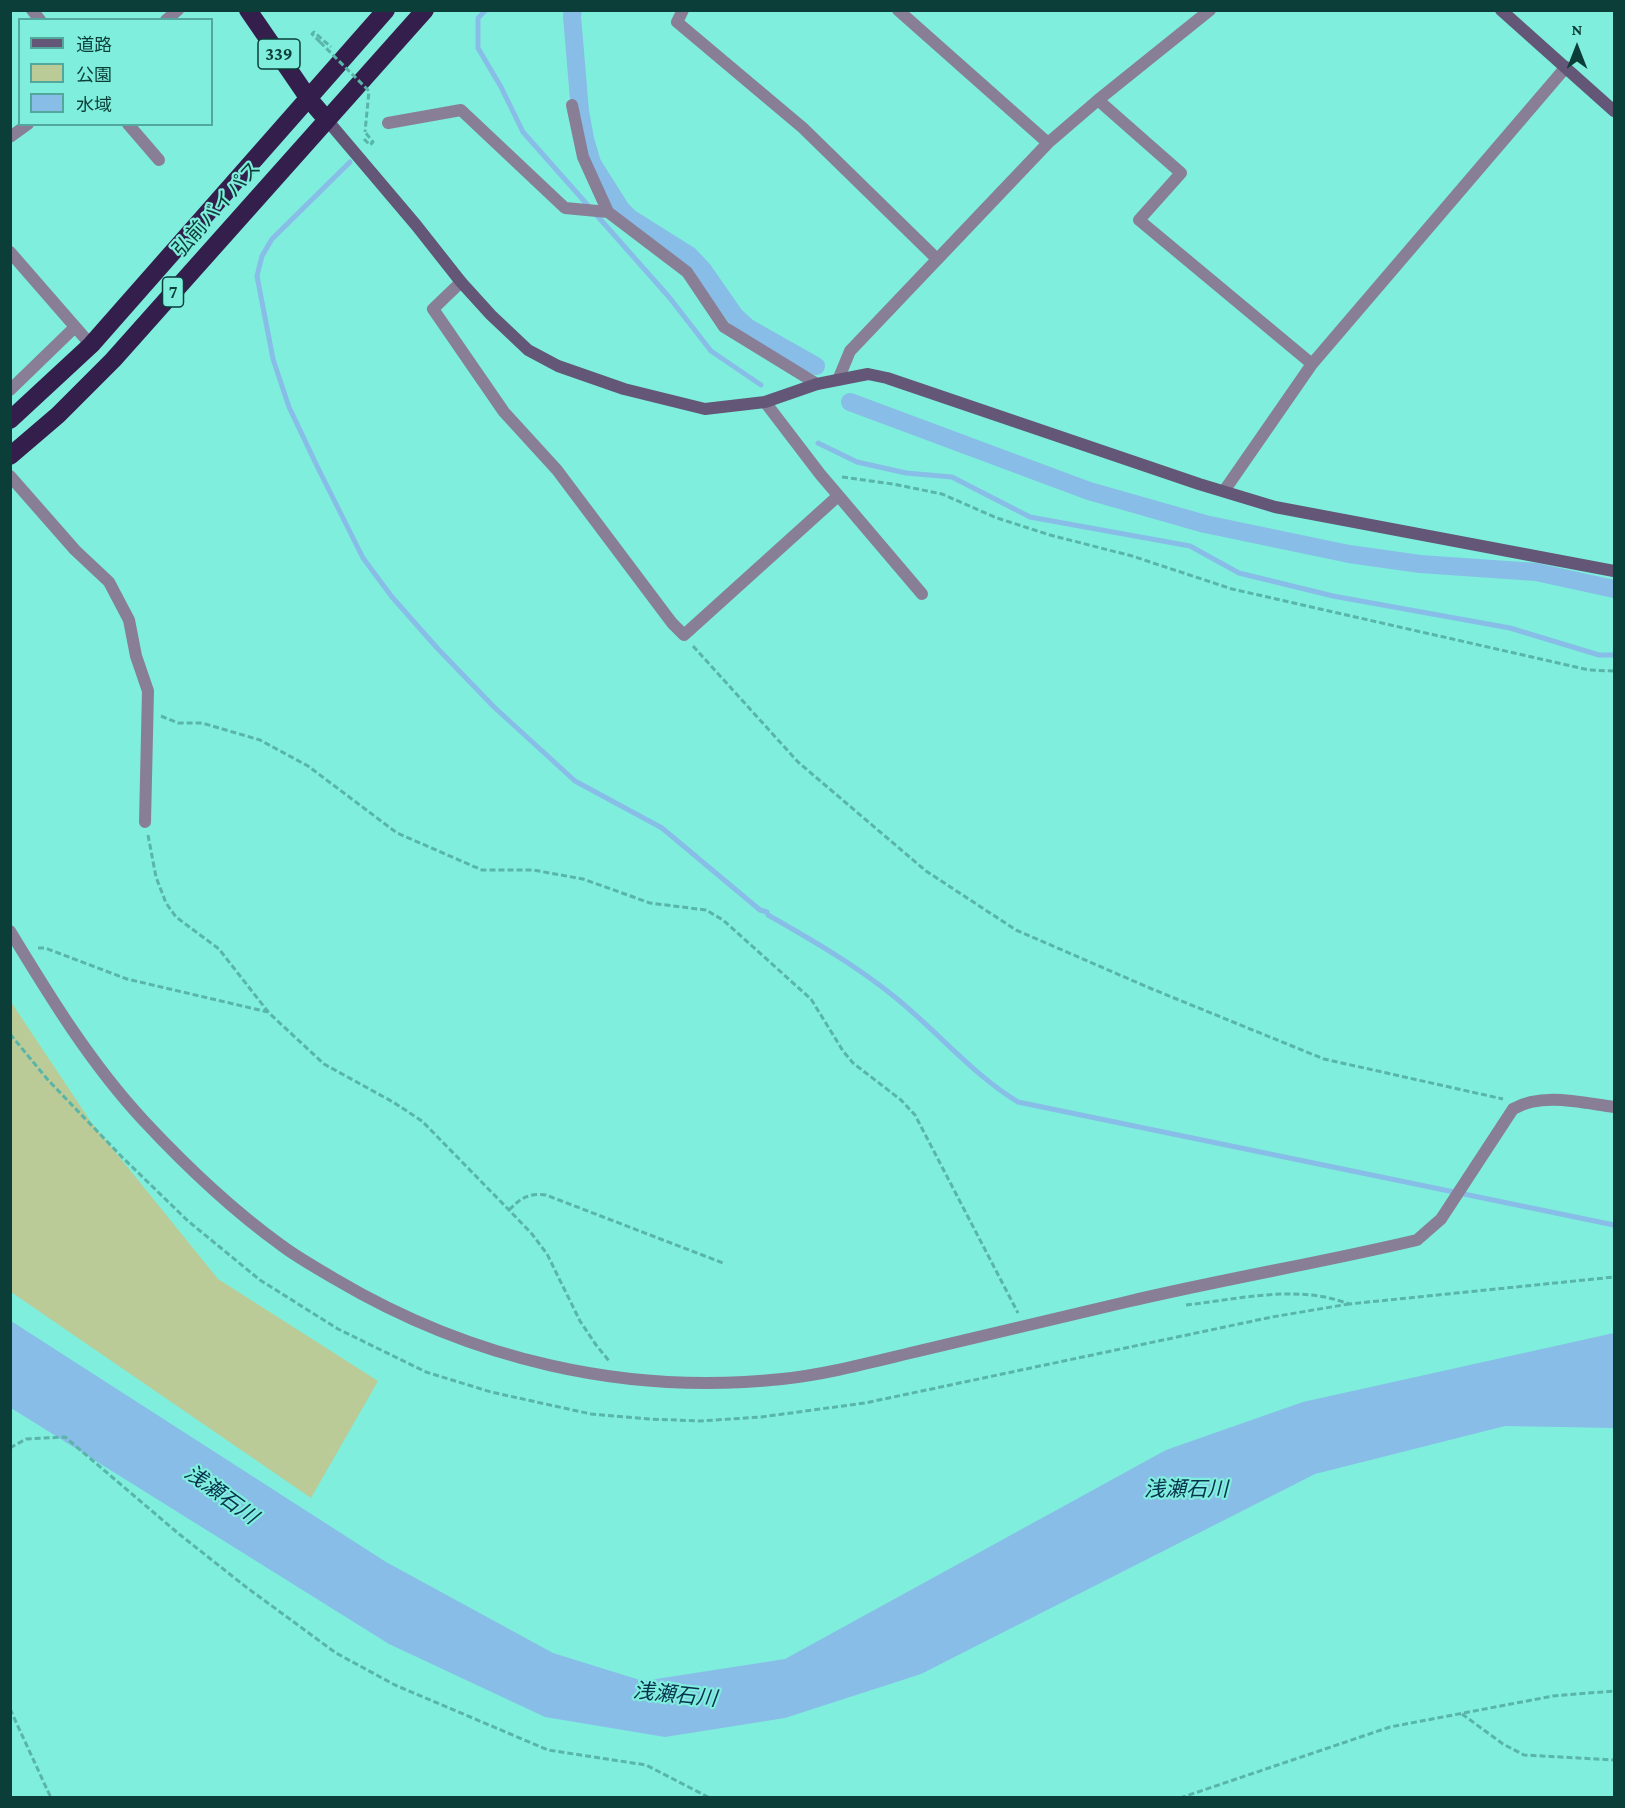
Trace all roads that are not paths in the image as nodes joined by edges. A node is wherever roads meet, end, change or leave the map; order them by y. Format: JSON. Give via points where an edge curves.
{"nodes":[{"id":1,"x":248,"y":10,"type":"edge"},
{"id":2,"x":386,"y":10,"type":"edge"},
{"id":3,"x":425,"y":10,"type":"edge"},
{"id":4,"x":683,"y":10,"type":"edge"},
{"id":5,"x":898,"y":10,"type":"edge"},
{"id":6,"x":1210,"y":10,"type":"edge"},
{"id":7,"x":1501,"y":10,"type":"edge"},
{"id":8,"x":1566,"y":67,"type":"junction"},
{"id":9,"x":309,"y":99,"type":"junction"},
{"id":10,"x":1098,"y":99,"type":"junction"},
{"id":11,"x":573,"y":105,"type":"dead end"},
{"id":12,"x":1614,"y":111,"type":"edge"},
{"id":13,"x":327,"y":120,"type":"junction"},
{"id":14,"x":387,"y":123,"type":"dead end"},
{"id":15,"x":25,"y":126,"type":"edge"},
{"id":16,"x":130,"y":126,"type":"edge"},
{"id":17,"x":10,"y":137,"type":"edge"},
{"id":18,"x":1048,"y":143,"type":"junction"},
{"id":19,"x":159,"y":160,"type":"dead end"},
{"id":20,"x":608,"y":212,"type":"junction"},
{"id":21,"x":10,"y":252,"type":"edge"},
{"id":22,"x":937,"y":259,"type":"junction"},
{"id":23,"x":461,"y":282,"type":"junction"},
{"id":24,"x":75,"y":327,"type":"junction"},
{"id":25,"x":91,"y":345,"type":"junction"},
{"id":26,"x":1312,"y":364,"type":"junction"},
{"id":27,"x":838,"y":380,"type":"junction"},
{"id":28,"x":817,"y":384,"type":"junction"},
{"id":29,"x":10,"y":390,"type":"edge"},
{"id":30,"x":765,"y":402,"type":"junction"},
{"id":31,"x":10,"y":420,"type":"edge"},
{"id":32,"x":10,"y":456,"type":"edge"},
{"id":33,"x":13,"y":484,"type":"edge"},
{"id":34,"x":1224,"y":491,"type":"junction"},
{"id":35,"x":838,"y":496,"type":"junction"},
{"id":36,"x":1614,"y":571,"type":"edge"},
{"id":37,"x":922,"y":594,"type":"dead end"},
{"id":38,"x":145,"y":822,"type":"road end"},
{"id":39,"x":10,"y":931,"type":"edge"},
{"id":40,"x":1614,"y":1107,"type":"edge"}],
"edges":[{"from":1,"to":9,"type":"highway","number":"339"},
{"from":2,"to":9,"type":"highway","name":"弘前バイパス","number":"7"},
{"from":3,"to":13,"type":"highway","name":"弘前バイパス","number":"7"},
{"from":4,"to":22,"type":"street","via":[[677,22],[803,128]]},
{"from":5,"to":18,"type":"street"},
{"from":6,"to":10,"type":"street"},
{"from":7,"to":8,"type":"street"},
{"from":8,"to":12,"type":"street"},
{"from":8,"to":26,"type":"street"},
{"from":9,"to":13,"type":"highway","number":"339"},
{"from":9,"to":25,"type":"highway","name":"弘前バイパス","number":"7"},
{"from":10,"to":18,"type":"street"},
{"from":10,"to":26,"type":"street","via":[[1181,173],[1139,220]]},
{"from":11,"to":20,"type":"street","via":[[583,157]]},
{"from":13,"to":23,"type":"street"},
{"from":13,"to":32,"type":"highway","name":"弘前バイパス","number":"7","via":[[113,360],[58,416]]},
{"from":14,"to":20,"type":"street","via":[[461,110],[565,208]]},
{"from":15,"to":17,"type":"street"},
{"from":16,"to":19,"type":"street"},
{"from":18,"to":22,"type":"street"},
{"from":20,"to":28,"type":"street","via":[[687,272],[724,327]]},
{"from":21,"to":24,"type":"street"},
{"from":22,"to":27,"type":"street","via":[[850,351]]},
{"from":23,"to":30,"type":"street","via":[[528,350],[558,366],[624,389],[705,409]]},
{"from":23,"to":35,"type":"street","via":[[433,309],[504,412],[557,470],[684,635]]},
{"from":24,"to":25,"type":"street"},
{"from":24,"to":29,"type":"street"},
{"from":25,"to":31,"type":"highway","name":"弘前バイパス","number":"7"},
{"from":26,"to":34,"type":"street"},
{"from":27,"to":28,"type":"street"},
{"from":27,"to":34,"type":"street","via":[[868,374],[887,378]]},
{"from":28,"to":30,"type":"street"},
{"from":30,"to":35,"type":"street"},
{"from":33,"to":38,"type":"street","via":[[109,582],[129,620],[135,656],[148,691]]},
{"from":34,"to":36,"type":"street","via":[[1275,507]]},
{"from":35,"to":37,"type":"street"},
{"from":39,"to":40,"type":"street","via":[[100,1069],[142,1119],[237,1211],[284,1248],[402,1315],[453,1336],[561,1369],[620,1379],[692,1383],[785,1379],[1417,1240],[1441,1219],[1513,1109],[1523,1103],[1550,1100]]}]}
